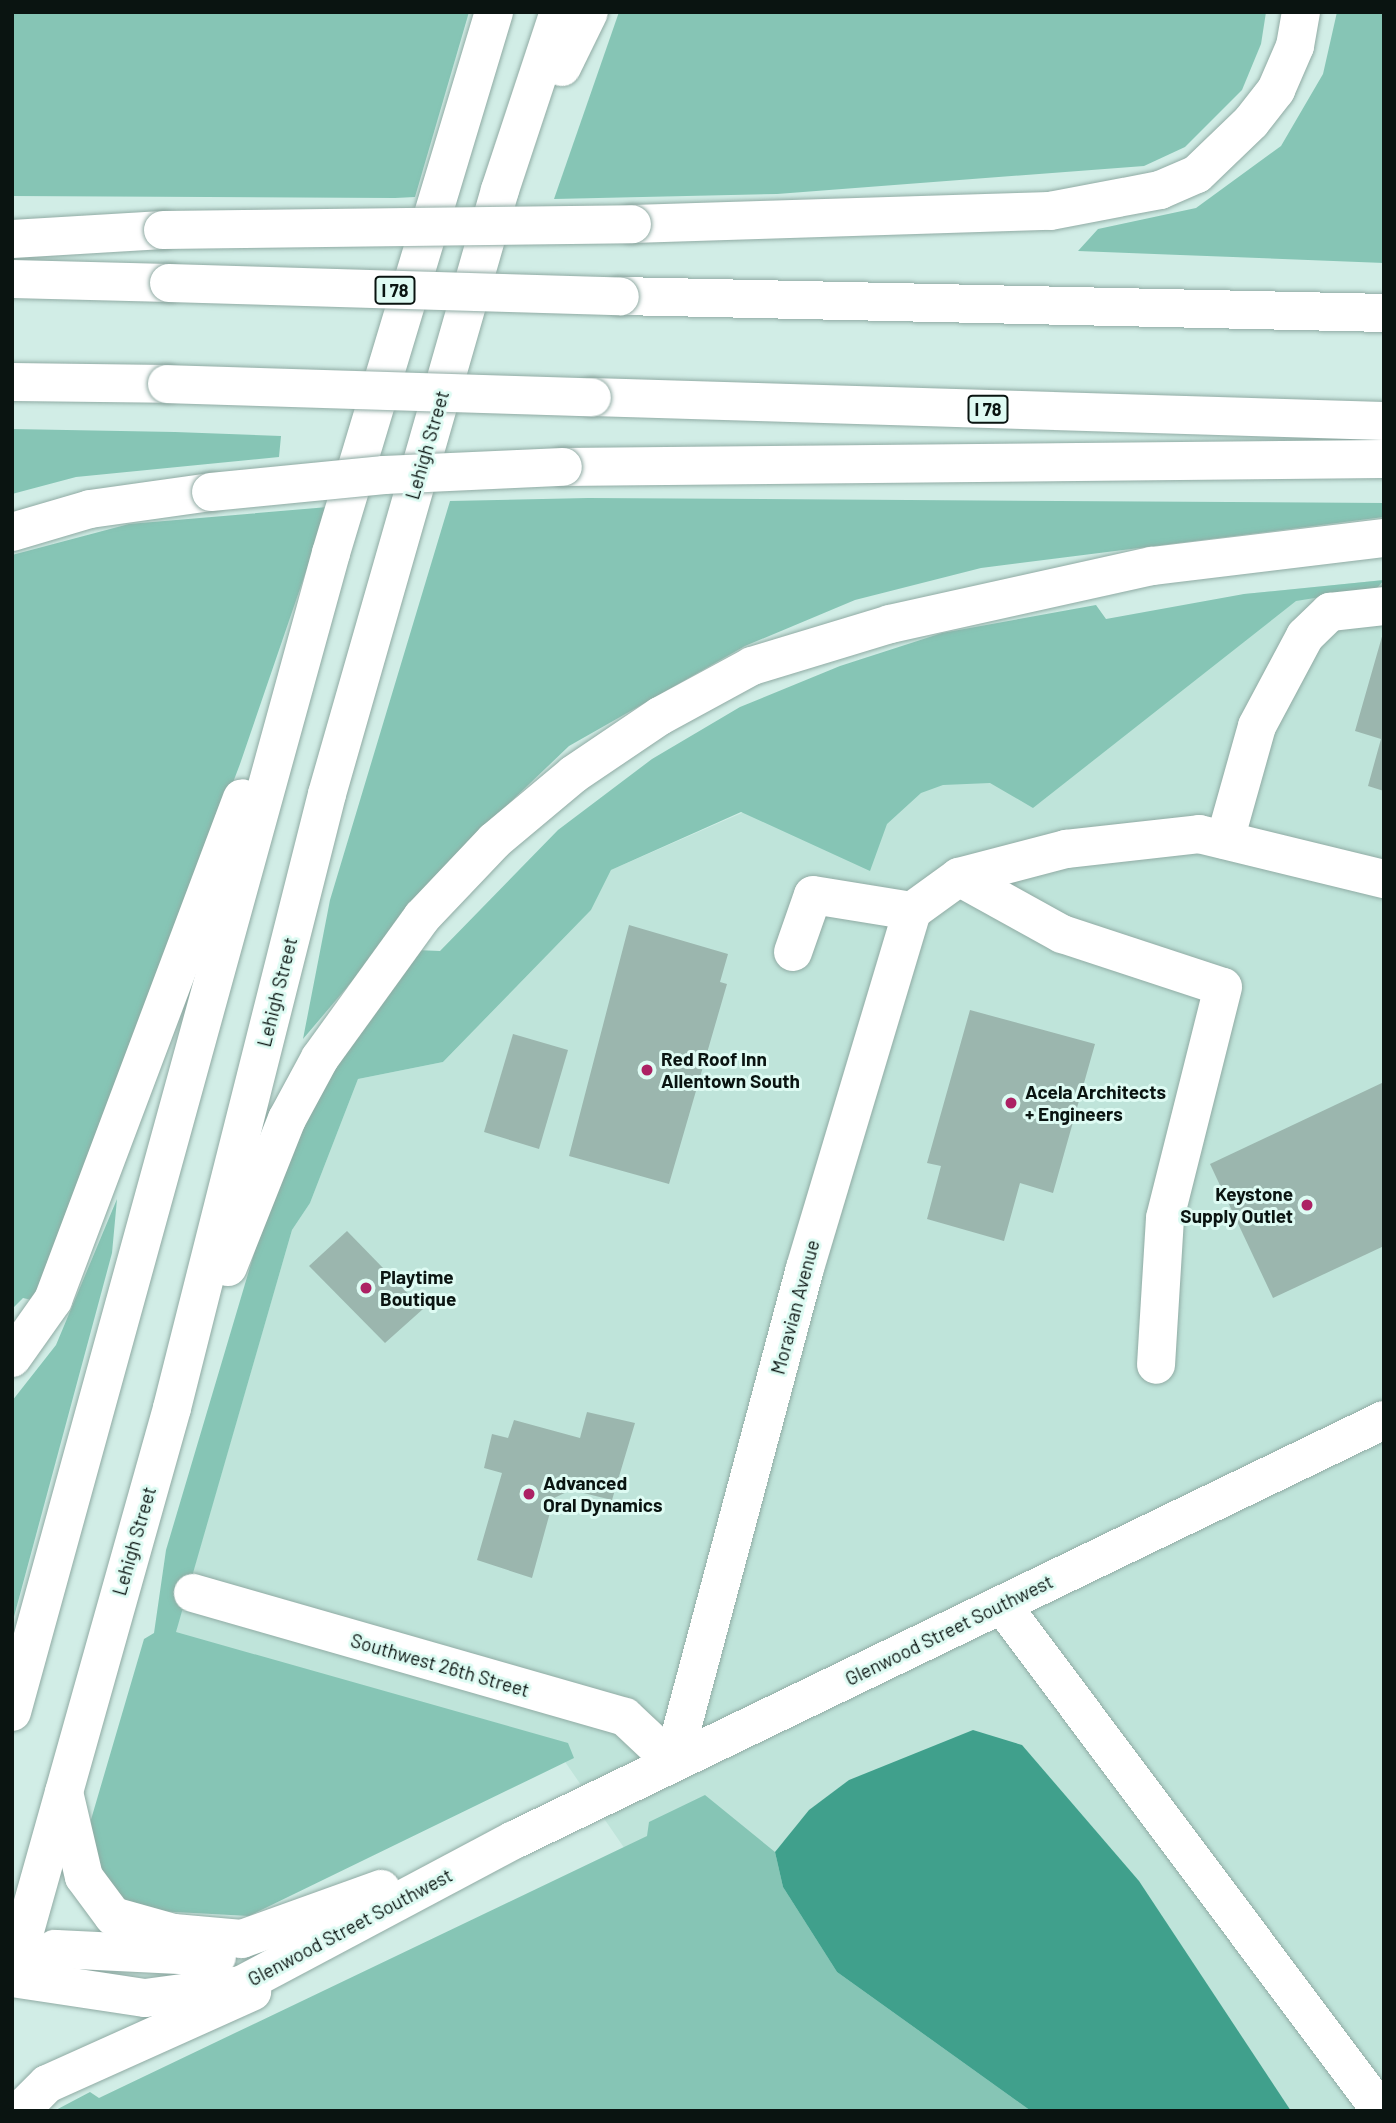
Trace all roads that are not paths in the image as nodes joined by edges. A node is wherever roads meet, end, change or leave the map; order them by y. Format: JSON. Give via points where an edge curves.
{"nodes":[{"id":1,"x":494,"y":12,"type":"edge"},
{"id":2,"x":559,"y":12,"type":"edge"},
{"id":3,"x":589,"y":12,"type":"edge"},
{"id":4,"x":1301,"y":12,"type":"edge"},
{"id":5,"x":500,"y":190,"type":"junction"},
{"id":6,"x":12,"y":239,"type":"edge"},
{"id":7,"x":12,"y":279,"type":"edge"},
{"id":8,"x":1384,"y":313,"type":"edge"},
{"id":9,"x":12,"y":382,"type":"edge"},
{"id":10,"x":1384,"y":421,"type":"edge"},
{"id":11,"x":1384,"y":459,"type":"edge"},
{"id":12,"x":12,"y":532,"type":"edge"},
{"id":13,"x":1384,"y":538,"type":"edge"},
{"id":14,"x":331,"y":553,"type":"junction"},
{"id":15,"x":1384,"y":606,"type":"edge"},
{"id":16,"x":1225,"y":840,"type":"junction"},
{"id":17,"x":959,"y":877,"type":"junction"},
{"id":18,"x":1384,"y":878,"type":"edge"},
{"id":19,"x":912,"y":911,"type":"junction"},
{"id":20,"x":793,"y":952,"type":"dead end"},
{"id":21,"x":12,"y":1358,"type":"edge"},
{"id":22,"x":1156,"y":1365,"type":"dead end"},
{"id":23,"x":172,"y":1408,"type":"junction"},
{"id":24,"x":1384,"y":1420,"type":"edge"},
{"id":25,"x":193,"y":1593,"type":"dead end"},
{"id":26,"x":1002,"y":1605,"type":"junction"},
{"id":27,"x":12,"y":1712,"type":"edge"},
{"id":28,"x":673,"y":1762,"type":"junction"},
{"id":29,"x":64,"y":1792,"type":"junction"},
{"id":30,"x":514,"y":1840,"type":"junction"},
{"id":31,"x":12,"y":1978,"type":"edge"},
{"id":32,"x":20,"y":2111,"type":"edge"},
{"id":33,"x":1381,"y":2111,"type":"edge"}],
"edges":[{"from":1,"to":14,"type":"main road"},
{"from":2,"to":5,"type":"main road","name":"Lehigh Street"},
{"from":3,"to":5,"type":"main road"},
{"from":4,"to":6,"type":"main road","bridge":true,"via":[[1276,90],[1251,122],[1197,174],[1160,190],[1050,211],[632,224],[163,230]]},
{"from":5,"to":23,"type":"main road","name":"Lehigh Street","via":[[327,793]]},
{"from":7,"to":8,"type":"main road","number":"I 78","bridge":true},
{"from":9,"to":10,"type":"main road","number":"I 78","bridge":true},
{"from":11,"to":12,"type":"main road","bridge":true,"via":[[563,467],[384,475],[90,509]]},
{"from":13,"to":23,"type":"main road","via":[[1152,566],[890,624],[752,666],[660,716],[574,774],[494,841],[422,917],[328,1046],[287,1119]]},
{"from":14,"to":21,"type":"main road","via":[[53,1300]]},
{"from":14,"to":27,"type":"main road","via":[[171,1153]]},
{"from":15,"to":16,"type":"main road","via":[[1330,612],[1305,636],[1257,726]]},
{"from":16,"to":17,"type":"main road","via":[[1199,834],[1066,849]]},
{"from":16,"to":18,"type":"main road"},
{"from":17,"to":19,"type":"main road"},
{"from":17,"to":22,"type":"main road","via":[[1062,934],[1223,987],[1165,1218]]},
{"from":19,"to":20,"type":"main road","via":[[813,895]]},
{"from":19,"to":28,"type":"main road","name":"Moravian Avenue","via":[[805,1268]]},
{"from":23,"to":29,"type":"main road","name":"Lehigh Street"},
{"from":24,"to":26,"type":"main road","name":"Glenwood Street Southwest"},
{"from":25,"to":28,"type":"main road","name":"Southwest 26th Street","via":[[625,1717]]},
{"from":26,"to":28,"type":"main road","name":"Glenwood Street Southwest"},
{"from":26,"to":33,"type":"main road"},
{"from":28,"to":30,"type":"main road","name":"Glenwood Street Southwest"},
{"from":29,"to":30,"type":"main road","via":[[84,1877],[113,1916],[174,1933],[242,1939]]},
{"from":29,"to":31,"type":"main road","name":"Lehigh Street"},
{"from":30,"to":31,"type":"main road","name":"Glenwood Street Southwest","via":[[241,1985],[145,1998]]},
{"from":30,"to":32,"type":"main road","via":[[211,2015],[47,2084]]}]}
